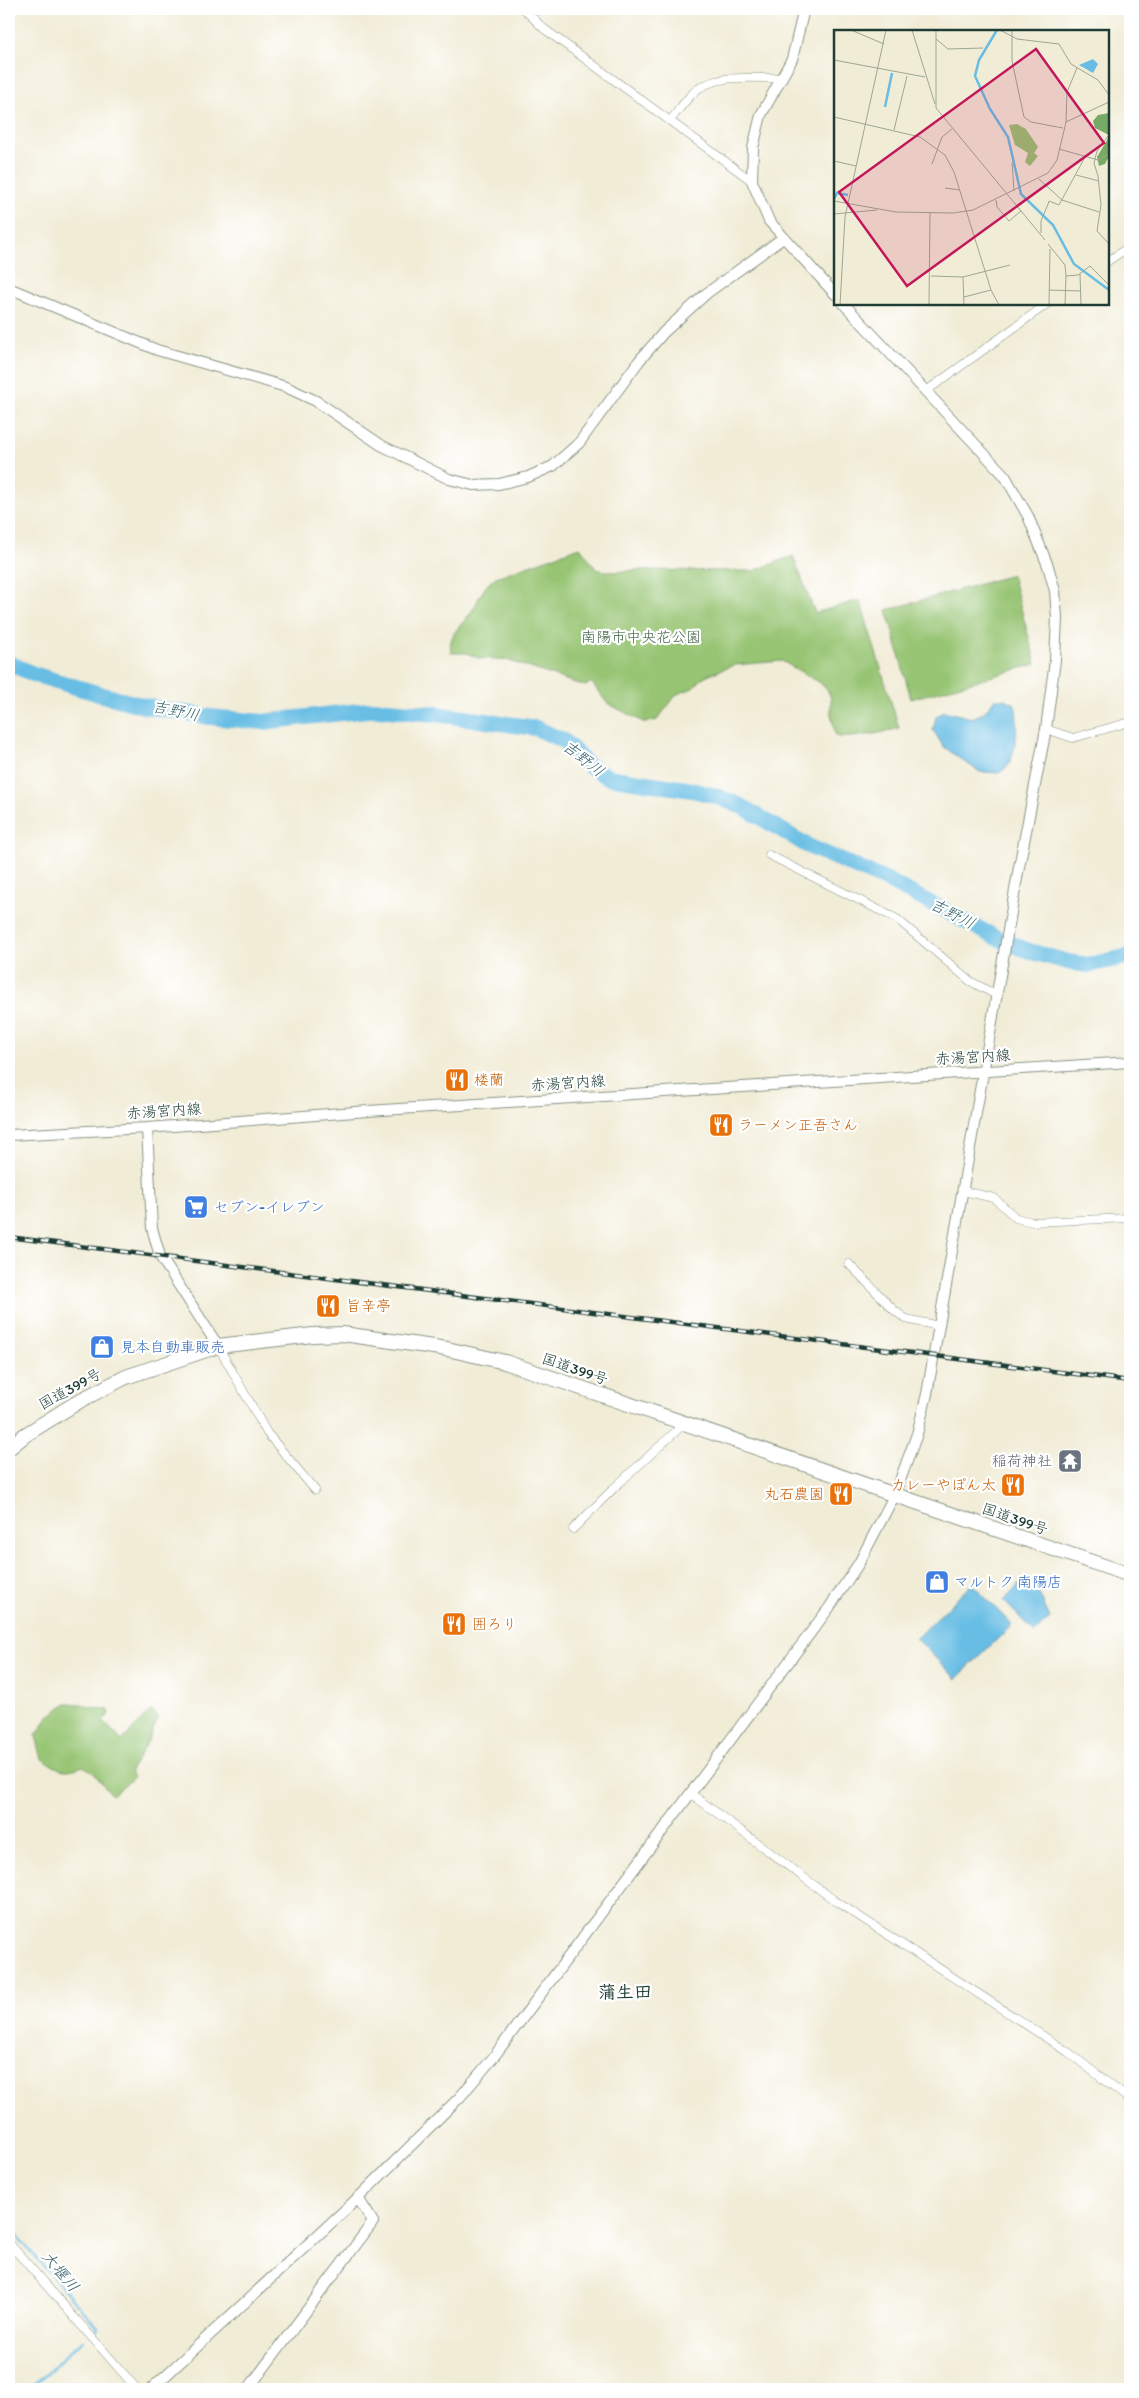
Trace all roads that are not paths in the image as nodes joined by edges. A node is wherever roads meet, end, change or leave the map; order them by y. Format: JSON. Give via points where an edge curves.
{"nodes":[{"id":1,"x":524,"y":9,"type":"edge"},
{"id":2,"x":804,"y":9,"type":"edge"},
{"id":3,"x":782,"y":78,"type":"junction"},
{"id":4,"x":670,"y":121,"type":"junction"},
{"id":5,"x":752,"y":181,"type":"junction"},
{"id":6,"x":783,"y":238,"type":"junction"},
{"id":7,"x":1130,"y":246,"type":"edge"},
{"id":8,"x":1109,"y":260,"type":"edge"},
{"id":9,"x":9,"y":288,"type":"edge"},
{"id":10,"x":834,"y":293,"type":"edge"},
{"id":11,"x":845,"y":305,"type":"edge"},
{"id":12,"x":1046,"y":305,"type":"edge"},
{"id":13,"x":925,"y":392,"type":"junction"},
{"id":14,"x":1130,"y":722,"type":"edge"},
{"id":15,"x":1046,"y":729,"type":"junction"},
{"id":16,"x":769,"y":855,"type":"dead end"},
{"id":17,"x":998,"y":996,"type":"junction"},
{"id":18,"x":1130,"y":1062,"type":"edge"},
{"id":19,"x":984,"y":1071,"type":"junction"},
{"id":20,"x":147,"y":1128,"type":"junction"},
{"id":21,"x":9,"y":1135,"type":"edge"},
{"id":22,"x":963,"y":1190,"type":"junction"},
{"id":23,"x":1130,"y":1218,"type":"edge"},
{"id":24,"x":849,"y":1264,"type":"dead end"},
{"id":25,"x":939,"y":1326,"type":"junction"},
{"id":26,"x":218,"y":1346,"type":"junction"},
{"id":27,"x":685,"y":1423,"type":"junction"},
{"id":28,"x":9,"y":1448,"type":"edge"},
{"id":29,"x":315,"y":1490,"type":"dead end"},
{"id":30,"x":895,"y":1494,"type":"junction"},
{"id":31,"x":573,"y":1529,"type":"dead end"},
{"id":32,"x":1130,"y":1575,"type":"edge"},
{"id":33,"x":690,"y":1793,"type":"junction"},
{"id":34,"x":1130,"y":2100,"type":"edge"},
{"id":35,"x":358,"y":2198,"type":"junction"},
{"id":36,"x":9,"y":2244,"type":"edge"},
{"id":37,"x":137,"y":2389,"type":"edge"},
{"id":38,"x":151,"y":2389,"type":"edge"},
{"id":39,"x":248,"y":2389,"type":"edge"}],
"edges":[{"from":1,"to":4,"type":"street","via":[[543,28]]},
{"from":2,"to":3,"type":"street","via":[[792,59]]},
{"from":3,"to":4,"type":"street","via":[[717,80],[693,93]]},
{"from":3,"to":5,"type":"street","via":[[761,115],[753,148]]},
{"from":4,"to":5,"type":"street"},
{"from":5,"to":6,"type":"street","via":[[769,221]]},
{"from":6,"to":9,"type":"street","via":[[707,293],[664,332],[579,443],[553,466],[528,477],[499,484],[472,485],[448,479],[381,445],[316,401],[286,387],[157,350]]},
{"from":6,"to":10,"type":"street"},
{"from":7,"to":8,"type":"street"},
{"from":11,"to":13,"type":"street"},
{"from":12,"to":13,"type":"street"},
{"from":13,"to":15,"type":"street","via":[[1006,476],[1028,516],[1048,566],[1055,591],[1057,618],[1056,660]]},
{"from":14,"to":15,"type":"street","via":[[1073,738]]},
{"from":15,"to":17,"type":"street"},
{"from":16,"to":17,"type":"street","via":[[897,919],[970,981]]},
{"from":17,"to":19,"type":"street"},
{"from":18,"to":19,"type":"street","name":"赤湯宮内線"},
{"from":19,"to":20,"type":"street","name":"赤湯宮内線"},
{"from":19,"to":22,"type":"street"},
{"from":20,"to":21,"type":"street","name":"赤湯宮内線"},
{"from":20,"to":26,"type":"street","via":[[152,1228],[160,1256]]},
{"from":22,"to":23,"type":"street","via":[[994,1198],[1016,1218],[1032,1222]]},
{"from":22,"to":25,"type":"street"},
{"from":24,"to":25,"type":"street","via":[[906,1319]]},
{"from":25,"to":30,"type":"street","via":[[917,1434]]},
{"from":26,"to":27,"type":"highway","name":"国道399号","via":[[343,1334],[447,1349],[505,1362]]},
{"from":26,"to":28,"type":"highway","name":"国道399号","via":[[126,1377],[81,1400]]},
{"from":26,"to":29,"type":"street","via":[[266,1433]]},
{"from":27,"to":30,"type":"highway","name":"国道399号"},
{"from":27,"to":31,"type":"street"},
{"from":30,"to":32,"type":"highway","name":"国道399号"},
{"from":30,"to":33,"type":"street","via":[[859,1563],[829,1608]]},
{"from":33,"to":34,"type":"street","via":[[834,1900],[1068,2052]]},
{"from":33,"to":35,"type":"street","via":[[492,2059],[460,2097]]},
{"from":35,"to":38,"type":"street"},
{"from":35,"to":39,"type":"street","via":[[373,2222]]},
{"from":36,"to":37,"type":"street"}]}
